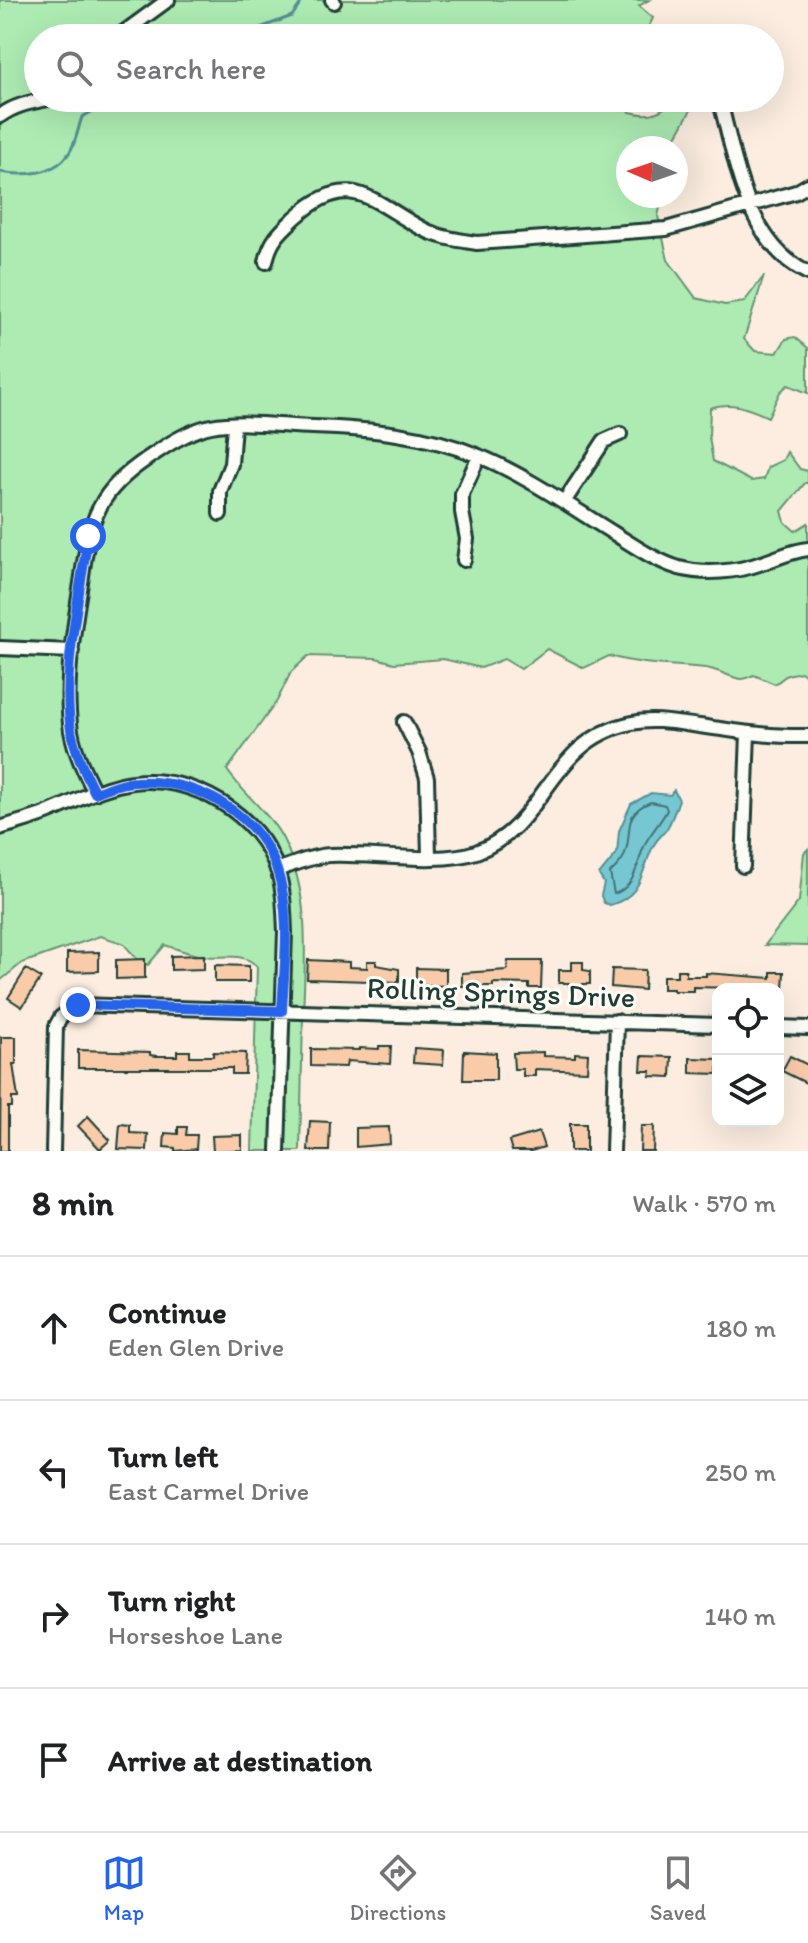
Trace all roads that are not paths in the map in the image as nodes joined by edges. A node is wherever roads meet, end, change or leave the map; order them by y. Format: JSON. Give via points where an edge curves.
{"nodes":[{"id":1,"x":168,"y":0,"type":"edge"},
{"id":2,"x":135,"y":24,"type":"edge"},
{"id":3,"x":24,"y":104,"type":"edge"},
{"id":4,"x":723,"y":112,"type":"edge"},
{"id":5,"x":0,"y":116,"type":"edge"},
{"id":6,"x":808,"y":185,"type":"edge"},
{"id":7,"x":750,"y":206,"type":"junction"},
{"id":8,"x":266,"y":262,"type":"dead end"},
{"id":9,"x":808,"y":273,"type":"edge"},
{"id":10,"x":234,"y":425,"type":"junction"},
{"id":11,"x":620,"y":434,"type":"dead end"},
{"id":12,"x":479,"y":456,"type":"junction"},
{"id":13,"x":564,"y":502,"type":"junction"},
{"id":14,"x":220,"y":514,"type":"dead end"},
{"id":15,"x":808,"y":549,"type":"edge"},
{"id":16,"x":464,"y":560,"type":"dead end"},
{"id":17,"x":0,"y":648,"type":"edge"},
{"id":18,"x":72,"y":651,"type":"junction"},
{"id":19,"x":404,"y":722,"type":"dead end"},
{"id":20,"x":748,"y":733,"type":"junction"},
{"id":21,"x":808,"y":736,"type":"edge"},
{"id":22,"x":95,"y":793,"type":"junction"},
{"id":23,"x":0,"y":828,"type":"edge"},
{"id":24,"x":429,"y":856,"type":"junction"},
{"id":25,"x":743,"y":866,"type":"dead end"},
{"id":26,"x":277,"y":870,"type":"junction"},
{"id":27,"x":282,"y":1011,"type":"junction"},
{"id":28,"x":617,"y":1021,"type":"junction"},
{"id":29,"x":712,"y":1025,"type":"edge"},
{"id":30,"x":784,"y":1027,"type":"edge"},
{"id":31,"x":808,"y":1028,"type":"edge"},
{"id":32,"x":53,"y":1151,"type":"edge"},
{"id":33,"x":278,"y":1151,"type":"edge"},
{"id":34,"x":613,"y":1151,"type":"edge"}],
"edges":[{"from":1,"to":2,"type":"street"},
{"from":3,"to":5,"type":"street"},
{"from":4,"to":7,"type":"street"},
{"from":6,"to":7,"type":"street"},
{"from":7,"to":8,"type":"street","via":[[642,233],[477,243],[425,230],[373,199],[340,192],[318,200],[274,237]]},
{"from":7,"to":9,"type":"street","via":[[760,231],[779,255]]},
{"from":10,"to":12,"type":"street","via":[[369,429]]},
{"from":10,"to":14,"type":"street"},
{"from":10,"to":18,"type":"street","via":[[208,426],[177,438],[113,484],[88,536]]},
{"from":11,"to":13,"type":"street","via":[[604,441]]},
{"from":12,"to":13,"type":"street"},
{"from":12,"to":16,"type":"street","via":[[461,501],[467,533]]},
{"from":13,"to":15,"type":"street","via":[[654,558],[682,569],[746,568]]},
{"from":17,"to":18,"type":"street"},
{"from":18,"to":22,"type":"street","via":[[72,731]]},
{"from":19,"to":24,"type":"street","via":[[427,778]]},
{"from":20,"to":21,"type":"street"},
{"from":20,"to":24,"type":"street","via":[[663,722],[634,722],[607,730],[569,757],[523,820],[489,846],[465,855]]},
{"from":20,"to":25,"type":"street"},
{"from":22,"to":23,"type":"street"},
{"from":22,"to":26,"type":"street","via":[[134,782],[171,783],[205,793],[249,826]]},
{"from":24,"to":26,"type":"street","via":[[328,855]]},
{"from":26,"to":27,"type":"street","via":[[285,932]]},
{"from":27,"to":28,"type":"street","name":"Rolling Springs Drive"},
{"from":27,"to":32,"type":"street","name":"Rolling Springs Drive","via":[[70,1008],[56,1026]]},
{"from":27,"to":33,"type":"street"},
{"from":28,"to":29,"type":"street","name":"Rolling Springs Drive"},
{"from":28,"to":34,"type":"street"},
{"from":30,"to":31,"type":"street"}]}
